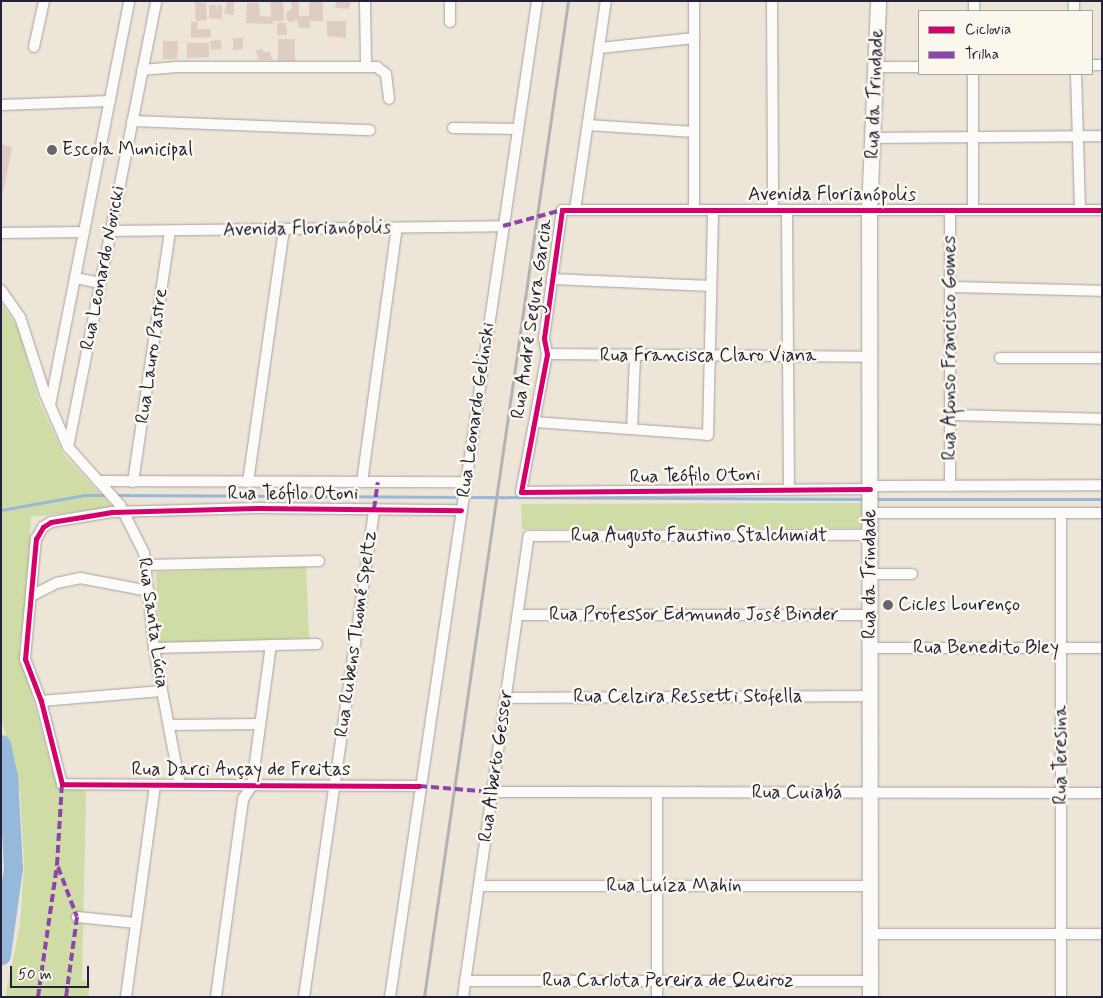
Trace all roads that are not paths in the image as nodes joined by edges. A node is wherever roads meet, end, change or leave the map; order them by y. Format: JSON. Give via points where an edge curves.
{"nodes":[{"id":1,"x":44,"y":1,"type":"edge"},
{"id":2,"x":129,"y":1,"type":"edge"},
{"id":3,"x":156,"y":1,"type":"edge"},
{"id":4,"x":365,"y":1,"type":"edge"},
{"id":5,"x":450,"y":1,"type":"edge"},
{"id":6,"x":537,"y":1,"type":"edge"},
{"id":7,"x":606,"y":1,"type":"edge"},
{"id":8,"x":694,"y":1,"type":"edge"},
{"id":9,"x":772,"y":1,"type":"edge"},
{"id":10,"x":878,"y":1,"type":"edge"},
{"id":11,"x":450,"y":22,"type":"dead end"},
{"id":12,"x":694,"y":38,"type":"junction"},
{"id":13,"x":34,"y":47,"type":"dead end"},
{"id":14,"x":600,"y":48,"type":"junction"},
{"id":15,"x":918,"y":66,"type":"edge"},
{"id":16,"x":366,"y":67,"type":"junction"},
{"id":17,"x":876,"y":67,"type":"junction"},
{"id":18,"x":142,"y":70,"type":"junction"},
{"id":19,"x":974,"y":75,"type":"edge"},
{"id":20,"x":1076,"y":75,"type":"edge"},
{"id":21,"x":389,"y":99,"type":"dead end"},
{"id":22,"x":110,"y":101,"type":"junction"},
{"id":23,"x":1,"y":105,"type":"edge"},
{"id":24,"x":132,"y":121,"type":"junction"},
{"id":25,"x":588,"y":125,"type":"junction"},
{"id":26,"x":453,"y":128,"type":"dead end"},
{"id":27,"x":518,"y":129,"type":"junction"},
{"id":28,"x":370,"y":130,"type":"dead end"},
{"id":29,"x":694,"y":132,"type":"junction"},
{"id":30,"x":1102,"y":136,"type":"edge"},
{"id":31,"x":973,"y":137,"type":"junction"},
{"id":32,"x":1078,"y":137,"type":"junction"},
{"id":33,"x":874,"y":138,"type":"junction"},
{"id":34,"x":562,"y":210,"type":"joint"},
{"id":35,"x":574,"y":210,"type":"junction"},
{"id":36,"x":694,"y":210,"type":"junction"},
{"id":37,"x":713,"y":210,"type":"junction"},
{"id":38,"x":773,"y":210,"type":"junction"},
{"id":39,"x":787,"y":210,"type":"junction"},
{"id":40,"x":870,"y":210,"type":"junction"},
{"id":41,"x":950,"y":210,"type":"junction"},
{"id":42,"x":973,"y":210,"type":"junction"},
{"id":43,"x":1080,"y":210,"type":"junction"},
{"id":44,"x":1102,"y":210,"type":"edge"},
{"id":45,"x":503,"y":226,"type":"junction"},
{"id":46,"x":397,"y":228,"type":"junction"},
{"id":47,"x":284,"y":229,"type":"junction"},
{"id":48,"x":170,"y":231,"type":"junction"},
{"id":49,"x":84,"y":232,"type":"junction"},
{"id":50,"x":110,"y":232,"type":"junction"},
{"id":51,"x":1,"y":233,"type":"edge"},
{"id":52,"x":75,"y":278,"type":"junction"},
{"id":53,"x":552,"y":279,"type":"junction"},
{"id":54,"x":100,"y":283,"type":"junction"},
{"id":55,"x":711,"y":286,"type":"junction"},
{"id":56,"x":950,"y":287,"type":"junction"},
{"id":57,"x":1,"y":290,"type":"edge"},
{"id":58,"x":1102,"y":291,"type":"edge"},
{"id":59,"x":547,"y":354,"type":"junction"},
{"id":60,"x":635,"y":356,"type":"junction"},
{"id":61,"x":788,"y":357,"type":"junction"},
{"id":62,"x":870,"y":357,"type":"junction"},
{"id":63,"x":710,"y":358,"type":"junction"},
{"id":64,"x":1000,"y":358,"type":"dead end"},
{"id":65,"x":1102,"y":358,"type":"edge"},
{"id":66,"x":50,"y":406,"type":"junction"},
{"id":67,"x":950,"y":416,"type":"junction"},
{"id":68,"x":1102,"y":419,"type":"edge"},
{"id":69,"x":535,"y":422,"type":"junction"},
{"id":70,"x":632,"y":429,"type":"junction"},
{"id":71,"x":68,"y":447,"type":"junction"},
{"id":72,"x":98,"y":481,"type":"junction"},
{"id":73,"x":133,"y":482,"type":"junction"},
{"id":74,"x":248,"y":482,"type":"junction"},
{"id":75,"x":362,"y":482,"type":"junction"},
{"id":76,"x":465,"y":485,"type":"junction"},
{"id":77,"x":1102,"y":485,"type":"edge"},
{"id":78,"x":950,"y":486,"type":"junction"},
{"id":79,"x":870,"y":487,"type":"junction"},
{"id":80,"x":789,"y":490,"type":"junction"},
{"id":81,"x":522,"y":492,"type":"joint"},
{"id":82,"x":461,"y":507,"type":"junction"},
{"id":83,"x":374,"y":509,"type":"junction"},
{"id":84,"x":125,"y":512,"type":"junction"},
{"id":85,"x":870,"y":513,"type":"junction"},
{"id":86,"x":1061,"y":513,"type":"junction"},
{"id":87,"x":1102,"y":513,"type":"edge"},
{"id":88,"x":870,"y":535,"type":"junction"},
{"id":89,"x":529,"y":536,"type":"joint"},
{"id":90,"x":319,"y":561,"type":"dead end"},
{"id":91,"x":147,"y":565,"type":"junction"},
{"id":92,"x":870,"y":574,"type":"junction"},
{"id":93,"x":912,"y":574,"type":"dead end"},
{"id":94,"x":149,"y":591,"type":"junction"},
{"id":95,"x":33,"y":595,"type":"junction"},
{"id":96,"x":518,"y":615,"type":"junction"},
{"id":97,"x":870,"y":615,"type":"junction"},
{"id":98,"x":317,"y":644,"type":"dead end"},
{"id":99,"x":271,"y":645,"type":"junction"},
{"id":100,"x":154,"y":648,"type":"junction"},
{"id":101,"x":870,"y":648,"type":"junction"},
{"id":102,"x":1061,"y":648,"type":"junction"},
{"id":103,"x":1102,"y":648,"type":"edge"},
{"id":104,"x":162,"y":692,"type":"junction"},
{"id":105,"x":870,"y":696,"type":"junction"},
{"id":106,"x":506,"y":698,"type":"junction"},
{"id":107,"x":41,"y":701,"type":"junction"},
{"id":108,"x":260,"y":724,"type":"junction"},
{"id":109,"x":168,"y":725,"type":"junction"},
{"id":110,"x":62,"y":784,"type":"joint"},
{"id":111,"x":155,"y":785,"type":"junction"},
{"id":112,"x":180,"y":785,"type":"junction"},
{"id":113,"x":230,"y":785,"type":"junction"},
{"id":114,"x":252,"y":785,"type":"junction"},
{"id":115,"x":334,"y":786,"type":"junction"},
{"id":116,"x":420,"y":786,"type":"junction"},
{"id":117,"x":492,"y":792,"type":"junction"},
{"id":118,"x":658,"y":792,"type":"junction"},
{"id":119,"x":870,"y":793,"type":"junction"},
{"id":120,"x":1061,"y":793,"type":"junction"},
{"id":121,"x":1102,"y":793,"type":"edge"},
{"id":122,"x":243,"y":799,"type":"junction"},
{"id":123,"x":479,"y":886,"type":"junction"},
{"id":124,"x":657,"y":886,"type":"junction"},
{"id":125,"x":870,"y":886,"type":"junction"},
{"id":126,"x":77,"y":917,"type":"dead end"},
{"id":127,"x":136,"y":923,"type":"junction"},
{"id":128,"x":870,"y":934,"type":"junction"},
{"id":129,"x":1061,"y":934,"type":"junction"},
{"id":130,"x":1102,"y":934,"type":"edge"},
{"id":131,"x":465,"y":981,"type":"junction"},
{"id":132,"x":657,"y":981,"type":"junction"},
{"id":133,"x":870,"y":981,"type":"junction"},
{"id":134,"x":126,"y":997,"type":"edge"},
{"id":135,"x":216,"y":997,"type":"edge"},
{"id":136,"x":304,"y":997,"type":"edge"},
{"id":137,"x":390,"y":997,"type":"edge"},
{"id":138,"x":463,"y":997,"type":"edge"},
{"id":139,"x":657,"y":997,"type":"edge"},
{"id":140,"x":870,"y":997,"type":"edge"},
{"id":141,"x":1060,"y":997,"type":"edge"}],
"edges":[{"from":1,"to":13,"type":"street"},
{"from":2,"to":22,"type":"street","name":"Rua Leonardo Novicki"},
{"from":3,"to":18,"type":"street","name":"Rua Leonardo Novicki"},
{"from":4,"to":16,"type":"street"},
{"from":5,"to":11,"type":"street"},
{"from":6,"to":27,"type":"street","name":"Rua Leonardo Gelinski"},
{"from":7,"to":14,"type":"street","name":"Rua André Segura Garcia"},
{"from":8,"to":12,"type":"street"},
{"from":9,"to":38,"type":"street"},
{"from":10,"to":17,"type":"main road","name":"Rua da Trindade"},
{"from":12,"to":14,"type":"street"},
{"from":12,"to":29,"type":"street"},
{"from":14,"to":25,"type":"street","name":"Rua André Segura Garcia"},
{"from":15,"to":17,"type":"street"},
{"from":16,"to":18,"type":"street","via":[[174,67]]},
{"from":16,"to":21,"type":"street","via":[[384,70]]},
{"from":17,"to":33,"type":"main road","name":"Rua da Trindade"},
{"from":18,"to":24,"type":"street","name":"Rua Leonardo Novicki"},
{"from":19,"to":31,"type":"street"},
{"from":20,"to":32,"type":"street"},
{"from":22,"to":23,"type":"street"},
{"from":22,"to":49,"type":"street","name":"Rua Leonardo Novicki"},
{"from":24,"to":28,"type":"street"},
{"from":24,"to":50,"type":"street","name":"Rua Leonardo Novicki"},
{"from":25,"to":29,"type":"street"},
{"from":25,"to":35,"type":"street","name":"Rua André Segura Garcia"},
{"from":26,"to":27,"type":"street"},
{"from":27,"to":45,"type":"street","name":"Rua Leonardo Gelinski"},
{"from":29,"to":36,"type":"street"},
{"from":30,"to":32,"type":"street"},
{"from":31,"to":32,"type":"street"},
{"from":31,"to":33,"type":"street"},
{"from":31,"to":42,"type":"street"},
{"from":32,"to":43,"type":"street"},
{"from":33,"to":40,"type":"main road","name":"Rua da Trindade"},
{"from":34,"to":35,"type":"street","name":"Avenida Florianópolis"},
{"from":34,"to":53,"type":"street","name":"Rua André Segura Garcia"},
{"from":35,"to":36,"type":"street","name":"Avenida Florianópolis"},
{"from":36,"to":37,"type":"street","name":"Avenida Florianópolis"},
{"from":37,"to":38,"type":"street","name":"Avenida Florianópolis"},
{"from":37,"to":55,"type":"street"},
{"from":38,"to":39,"type":"street","name":"Avenida Florianópolis"},
{"from":39,"to":40,"type":"street","name":"Avenida Florianópolis"},
{"from":39,"to":61,"type":"street"},
{"from":40,"to":41,"type":"street","name":"Avenida Florianópolis"},
{"from":40,"to":62,"type":"main road","name":"Rua da Trindade"},
{"from":41,"to":42,"type":"street","name":"Avenida Florianópolis"},
{"from":41,"to":56,"type":"street","name":"Rua Afonso Francisco Gomes"},
{"from":42,"to":43,"type":"street","name":"Avenida Florianópolis"},
{"from":43,"to":44,"type":"street","name":"Avenida Florianópolis"},
{"from":45,"to":46,"type":"street","name":"Avenida Florianópolis"},
{"from":45,"to":76,"type":"street","name":"Rua Leonardo Gelinski"},
{"from":46,"to":47,"type":"street","name":"Avenida Florianópolis"},
{"from":46,"to":75,"type":"street"},
{"from":47,"to":48,"type":"street","name":"Avenida Florianópolis"},
{"from":47,"to":74,"type":"street"},
{"from":48,"to":50,"type":"street","name":"Avenida Florianópolis"},
{"from":48,"to":73,"type":"street","name":"Rua Lauro Pastre"},
{"from":49,"to":51,"type":"street"},
{"from":49,"to":52,"type":"street","name":"Rua Leonardo Novicki"},
{"from":50,"to":54,"type":"street","name":"Rua Leonardo Novicki"},
{"from":52,"to":54,"type":"street"},
{"from":52,"to":66,"type":"street","name":"Rua Leonardo Novicki"},
{"from":53,"to":55,"type":"street"},
{"from":53,"to":59,"type":"street","name":"Rua André Segura Garcia","via":[[544,338]]},
{"from":54,"to":71,"type":"street","name":"Rua Leonardo Novicki"},
{"from":55,"to":63,"type":"street"},
{"from":56,"to":58,"type":"street"},
{"from":56,"to":67,"type":"street","name":"Rua Afonso Francisco Gomes"},
{"from":57,"to":66,"type":"street","name":"Rua Santa Lúcia","via":[[20,317]]},
{"from":59,"to":60,"type":"street","name":"Rua Francisca Claro Viana"},
{"from":59,"to":69,"type":"street","name":"Rua André Segura Garcia"},
{"from":60,"to":63,"type":"street","name":"Rua Francisca Claro Viana"},
{"from":60,"to":70,"type":"street"},
{"from":61,"to":62,"type":"street","name":"Rua Francisca Claro Viana"},
{"from":61,"to":63,"type":"street","name":"Rua Francisca Claro Viana"},
{"from":61,"to":80,"type":"street"},
{"from":62,"to":79,"type":"main road","name":"Rua da Trindade"},
{"from":63,"to":70,"type":"street","via":[[708,436]]},
{"from":64,"to":65,"type":"street"},
{"from":66,"to":71,"type":"street","name":"Rua Santa Lúcia"},
{"from":67,"to":68,"type":"street"},
{"from":67,"to":78,"type":"street","name":"Rua Afonso Francisco Gomes"},
{"from":69,"to":70,"type":"street"},
{"from":69,"to":81,"type":"street","name":"Rua André Segura Garcia"},
{"from":71,"to":72,"type":"street","name":"Rua Santa Lúcia"},
{"from":72,"to":73,"type":"street","name":"Rua Teófilo Otoni"},
{"from":72,"to":84,"type":"street","name":"Rua Santa Lúcia"},
{"from":73,"to":74,"type":"street","name":"Rua Teófilo Otoni"},
{"from":74,"to":75,"type":"street","name":"Rua Teófilo Otoni"},
{"from":75,"to":76,"type":"street","name":"Rua Teófilo Otoni"},
{"from":76,"to":82,"type":"street","name":"Rua Leonardo Gelinski"},
{"from":77,"to":78,"type":"street","name":"Rua Teófilo Otoni"},
{"from":78,"to":79,"type":"street","name":"Rua Teófilo Otoni"},
{"from":79,"to":80,"type":"street","name":"Rua Teófilo Otoni"},
{"from":79,"to":85,"type":"main road","name":"Rua da Trindade"},
{"from":80,"to":81,"type":"street","name":"Rua Teófilo Otoni"},
{"from":82,"to":83,"type":"street","name":"Rua Teófilo Otoni"},
{"from":82,"to":116,"type":"street","name":"Rua Leonardo Gelinski"},
{"from":83,"to":84,"type":"street","name":"Rua Teófilo Otoni","via":[[227,508]]},
{"from":83,"to":115,"type":"street","name":"Rua Rubens Thomé Speltz"},
{"from":84,"to":91,"type":"street","name":"Rua Santa Lúcia"},
{"from":84,"to":95,"type":"street","name":"Rua Teófilo Otoni","via":[[59,520],[43,527],[36,539]]},
{"from":85,"to":86,"type":"street"},
{"from":85,"to":88,"type":"main road","name":"Rua da Trindade"},
{"from":86,"to":87,"type":"street"},
{"from":86,"to":102,"type":"street","name":"Rua Teresina"},
{"from":88,"to":89,"type":"street","name":"Rua Augusto Faustino Stalchmidt"},
{"from":88,"to":92,"type":"main road","name":"Rua da Trindade"},
{"from":89,"to":96,"type":"street","name":"Rua Alberto Gesser"},
{"from":90,"to":91,"type":"street"},
{"from":91,"to":94,"type":"street","name":"Rua Santa Lúcia"},
{"from":92,"to":93,"type":"street"},
{"from":92,"to":97,"type":"main road","name":"Rua da Trindade"},
{"from":94,"to":95,"type":"street","via":[[80,578],[57,583]]},
{"from":94,"to":100,"type":"street","name":"Rua Santa Lúcia"},
{"from":95,"to":107,"type":"street","name":"Rua Teófilo Otoni","via":[[24,652]]},
{"from":96,"to":97,"type":"street","name":"Rua Professor Edmundo José Binder"},
{"from":96,"to":106,"type":"street","name":"Rua Alberto Gesser"},
{"from":97,"to":101,"type":"main road","name":"Rua da Trindade"},
{"from":98,"to":99,"type":"street"},
{"from":99,"to":100,"type":"street"},
{"from":99,"to":108,"type":"street"},
{"from":100,"to":104,"type":"street","name":"Rua Santa Lúcia"},
{"from":101,"to":102,"type":"street","name":"Rua Benedito Bley"},
{"from":101,"to":105,"type":"main road","name":"Rua da Trindade"},
{"from":102,"to":103,"type":"street","name":"Rua Benedito Bley"},
{"from":102,"to":120,"type":"street","name":"Rua Teresina"},
{"from":104,"to":107,"type":"street"},
{"from":104,"to":109,"type":"street","name":"Rua Santa Lúcia"},
{"from":105,"to":106,"type":"street","name":"Rua Celzira Ressetti Stofella"},
{"from":105,"to":119,"type":"main road","name":"Rua da Trindade"},
{"from":106,"to":117,"type":"street","name":"Rua Alberto Gesser"},
{"from":107,"to":110,"type":"street","name":"Rua Teófilo Otoni"},
{"from":108,"to":109,"type":"street"},
{"from":108,"to":114,"type":"street"},
{"from":109,"to":112,"type":"street","name":"Rua Santa Lúcia"},
{"from":110,"to":111,"type":"street","name":"Rua Darci Ançay de Freitas"},
{"from":111,"to":112,"type":"street","name":"Rua Darci Ançay de Freitas"},
{"from":111,"to":127,"type":"street"},
{"from":112,"to":113,"type":"street","name":"Rua Darci Ançay de Freitas"},
{"from":113,"to":114,"type":"street","name":"Rua Darci Ançay de Freitas"},
{"from":113,"to":122,"type":"street","via":[[242,793]]},
{"from":114,"to":115,"type":"street","name":"Rua Darci Ançay de Freitas"},
{"from":114,"to":122,"type":"street"},
{"from":115,"to":116,"type":"street","name":"Rua Darci Ançay de Freitas"},
{"from":115,"to":136,"type":"street","name":"Rua Rubens Thomé Speltz"},
{"from":116,"to":137,"type":"street","name":"Rua Leonardo Gelinski"},
{"from":117,"to":118,"type":"street","name":"Rua Cuiabá"},
{"from":117,"to":123,"type":"street","name":"Rua Alberto Gesser"},
{"from":118,"to":119,"type":"street","name":"Rua Cuiabá"},
{"from":118,"to":124,"type":"street"},
{"from":119,"to":120,"type":"street","name":"Rua Cuiabá"},
{"from":119,"to":125,"type":"main road","name":"Rua da Trindade"},
{"from":120,"to":121,"type":"street","name":"Rua Cuiabá"},
{"from":120,"to":129,"type":"street","name":"Rua Teresina"},
{"from":122,"to":135,"type":"street"},
{"from":123,"to":124,"type":"street","name":"Rua Luíza Mahin"},
{"from":123,"to":131,"type":"street","name":"Rua Alberto Gesser"},
{"from":124,"to":125,"type":"street","name":"Rua Luíza Mahin"},
{"from":124,"to":132,"type":"street"},
{"from":125,"to":128,"type":"main road","name":"Rua da Trindade"},
{"from":126,"to":127,"type":"street"},
{"from":127,"to":134,"type":"street"},
{"from":128,"to":129,"type":"street"},
{"from":128,"to":133,"type":"main road","name":"Rua da Trindade"},
{"from":129,"to":130,"type":"street"},
{"from":129,"to":141,"type":"street","name":"Rua Teresina"},
{"from":131,"to":132,"type":"street","name":"Rua Carlota Pereira de Queiroz"},
{"from":131,"to":138,"type":"street","name":"Rua Alberto Gesser"},
{"from":132,"to":133,"type":"street","name":"Rua Carlota Pereira de Queiroz"},
{"from":132,"to":139,"type":"street"},
{"from":133,"to":140,"type":"main road","name":"Rua da Trindade"}]}
